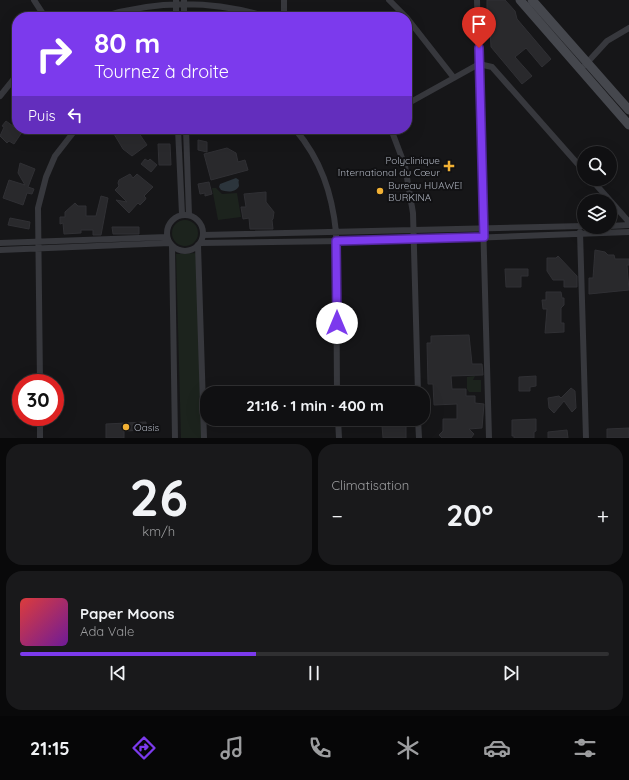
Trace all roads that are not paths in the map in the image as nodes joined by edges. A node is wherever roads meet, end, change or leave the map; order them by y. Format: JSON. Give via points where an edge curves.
{"nodes":[{"id":1,"x":34,"y":0,"type":"edge"},
{"id":2,"x":176,"y":0,"type":"edge"},
{"id":3,"x":184,"y":0,"type":"edge"},
{"id":4,"x":284,"y":0,"type":"edge"},
{"id":5,"x":389,"y":0,"type":"edge"},
{"id":6,"x":477,"y":0,"type":"edge"},
{"id":7,"x":520,"y":0,"type":"edge"},
{"id":8,"x":532,"y":0,"type":"edge"},
{"id":9,"x":42,"y":12,"type":"edge"},
{"id":10,"x":120,"y":12,"type":"edge"},
{"id":11,"x":176,"y":12,"type":"edge"},
{"id":12,"x":184,"y":12,"type":"edge"},
{"id":13,"x":251,"y":12,"type":"edge"},
{"id":14,"x":284,"y":12,"type":"edge"},
{"id":15,"x":401,"y":12,"type":"edge"},
{"id":16,"x":412,"y":24,"type":"edge"},
{"id":17,"x":629,"y":28,"type":"edge"},
{"id":18,"x":587,"y":62,"type":"junction"},
{"id":19,"x":479,"y":64,"type":"junction"},
{"id":20,"x":580,"y":71,"type":"junction"},
{"id":21,"x":454,"y":78,"type":"junction"},
{"id":22,"x":12,"y":81,"type":"edge"},
{"id":23,"x":0,"y":96,"type":"edge"},
{"id":24,"x":412,"y":101,"type":"edge"},
{"id":25,"x":628,"y":116,"type":"edge"},
{"id":26,"x":72,"y":134,"type":"edge"},
{"id":27,"x":178,"y":134,"type":"edge"},
{"id":28,"x":186,"y":134,"type":"edge"},
{"id":29,"x":299,"y":134,"type":"edge"},
{"id":30,"x":393,"y":134,"type":"edge"},
{"id":31,"x":577,"y":163,"type":"edge"},
{"id":32,"x":597,"y":186,"type":"edge"},
{"id":33,"x":182,"y":214,"type":"junction"},
{"id":34,"x":189,"y":215,"type":"junction"},
{"id":35,"x":629,"y":222,"type":"edge"},
{"id":36,"x":629,"y":225,"type":"edge"},
{"id":37,"x":577,"y":226,"type":"edge"},
{"id":38,"x":617,"y":226,"type":"edge"},
{"id":39,"x":484,"y":228,"type":"junction"},
{"id":40,"x":415,"y":230,"type":"junction"},
{"id":41,"x":336,"y":232,"type":"junction"},
{"id":42,"x":617,"y":232,"type":"edge"},
{"id":43,"x":629,"y":232,"type":"edge"},
{"id":44,"x":580,"y":234,"type":"joint"},
{"id":45,"x":203,"y":235,"type":"junction"},
{"id":46,"x":167,"y":237,"type":"junction"},
{"id":47,"x":484,"y":237,"type":"junction"},
{"id":48,"x":415,"y":240,"type":"junction"},
{"id":49,"x":336,"y":241,"type":"junction"},
{"id":50,"x":37,"y":242,"type":"junction"},
{"id":51,"x":0,"y":243,"type":"edge"},
{"id":52,"x":199,"y":244,"type":"junction"},
{"id":53,"x":171,"y":245,"type":"junction"},
{"id":54,"x":38,"y":249,"type":"junction"},
{"id":55,"x":0,"y":250,"type":"edge"},
{"id":56,"x":40,"y":374,"type":"edge"},
{"id":57,"x":338,"y":386,"type":"edge"},
{"id":58,"x":418,"y":386,"type":"edge"},
{"id":59,"x":40,"y":426,"type":"edge"},
{"id":60,"x":338,"y":426,"type":"edge"},
{"id":61,"x":418,"y":426,"type":"edge"},
{"id":62,"x":40,"y":438,"type":"edge"},
{"id":63,"x":175,"y":438,"type":"edge"},
{"id":64,"x":204,"y":438,"type":"edge"},
{"id":65,"x":339,"y":438,"type":"edge"},
{"id":66,"x":419,"y":438,"type":"edge"},
{"id":67,"x":488,"y":438,"type":"edge"},
{"id":68,"x":586,"y":438,"type":"edge"}],
"edges":[{"from":1,"to":9,"type":"street"},
{"from":2,"to":3,"type":"street"},
{"from":2,"to":10,"type":"street","via":[[152,3]]},
{"from":2,"to":11,"type":"street"},
{"from":3,"to":12,"type":"street"},
{"from":3,"to":13,"type":"street"},
{"from":4,"to":14,"type":"street"},
{"from":5,"to":15,"type":"street"},
{"from":6,"to":19,"type":"street"},
{"from":7,"to":20,"type":"main road"},
{"from":8,"to":18,"type":"main road"},
{"from":16,"to":21,"type":"street"},
{"from":17,"to":18,"type":"street","via":[[607,41]]},
{"from":18,"to":20,"type":"street"},
{"from":18,"to":25,"type":"main road"},
{"from":19,"to":21,"type":"street"},
{"from":19,"to":31,"type":"street","via":[[492,67]]},
{"from":19,"to":39,"type":"street"},
{"from":20,"to":25,"type":"main road"},
{"from":21,"to":24,"type":"street"},
{"from":22,"to":23,"type":"street"},
{"from":26,"to":50,"type":"street","via":[[55,156],[46,177],[38,208]]},
{"from":27,"to":33,"type":"street"},
{"from":28,"to":34,"type":"street"},
{"from":29,"to":41,"type":"street","via":[[316,158],[326,181]]},
{"from":30,"to":40,"type":"street","via":[[407,173]]},
{"from":32,"to":35,"type":"street"},
{"from":33,"to":34,"type":"street"},
{"from":33,"to":46,"type":"street","via":[[170,222]]},
{"from":34,"to":45,"type":"street","via":[[200,222]]},
{"from":36,"to":38,"type":"street"},
{"from":37,"to":39,"type":"street"},
{"from":39,"to":40,"type":"street"},
{"from":39,"to":47,"type":"street"},
{"from":40,"to":41,"type":"street"},
{"from":40,"to":48,"type":"street"},
{"from":41,"to":45,"type":"street"},
{"from":41,"to":49,"type":"street"},
{"from":42,"to":43,"type":"street"},
{"from":44,"to":47,"type":"street"},
{"from":44,"to":68,"type":"street"},
{"from":45,"to":52,"type":"street"},
{"from":46,"to":50,"type":"street"},
{"from":46,"to":53,"type":"street"},
{"from":47,"to":48,"type":"street"},
{"from":47,"to":67,"type":"street"},
{"from":48,"to":49,"type":"street"},
{"from":48,"to":58,"type":"street"},
{"from":49,"to":52,"type":"street"},
{"from":49,"to":57,"type":"street"},
{"from":50,"to":51,"type":"street"},
{"from":50,"to":54,"type":"street"},
{"from":52,"to":53,"type":"street","via":[[183,251]]},
{"from":52,"to":64,"type":"street"},
{"from":53,"to":54,"type":"street"},
{"from":53,"to":63,"type":"street"},
{"from":54,"to":55,"type":"street"},
{"from":54,"to":56,"type":"street"},
{"from":59,"to":62,"type":"street"},
{"from":60,"to":65,"type":"street"},
{"from":61,"to":66,"type":"street"}]}
